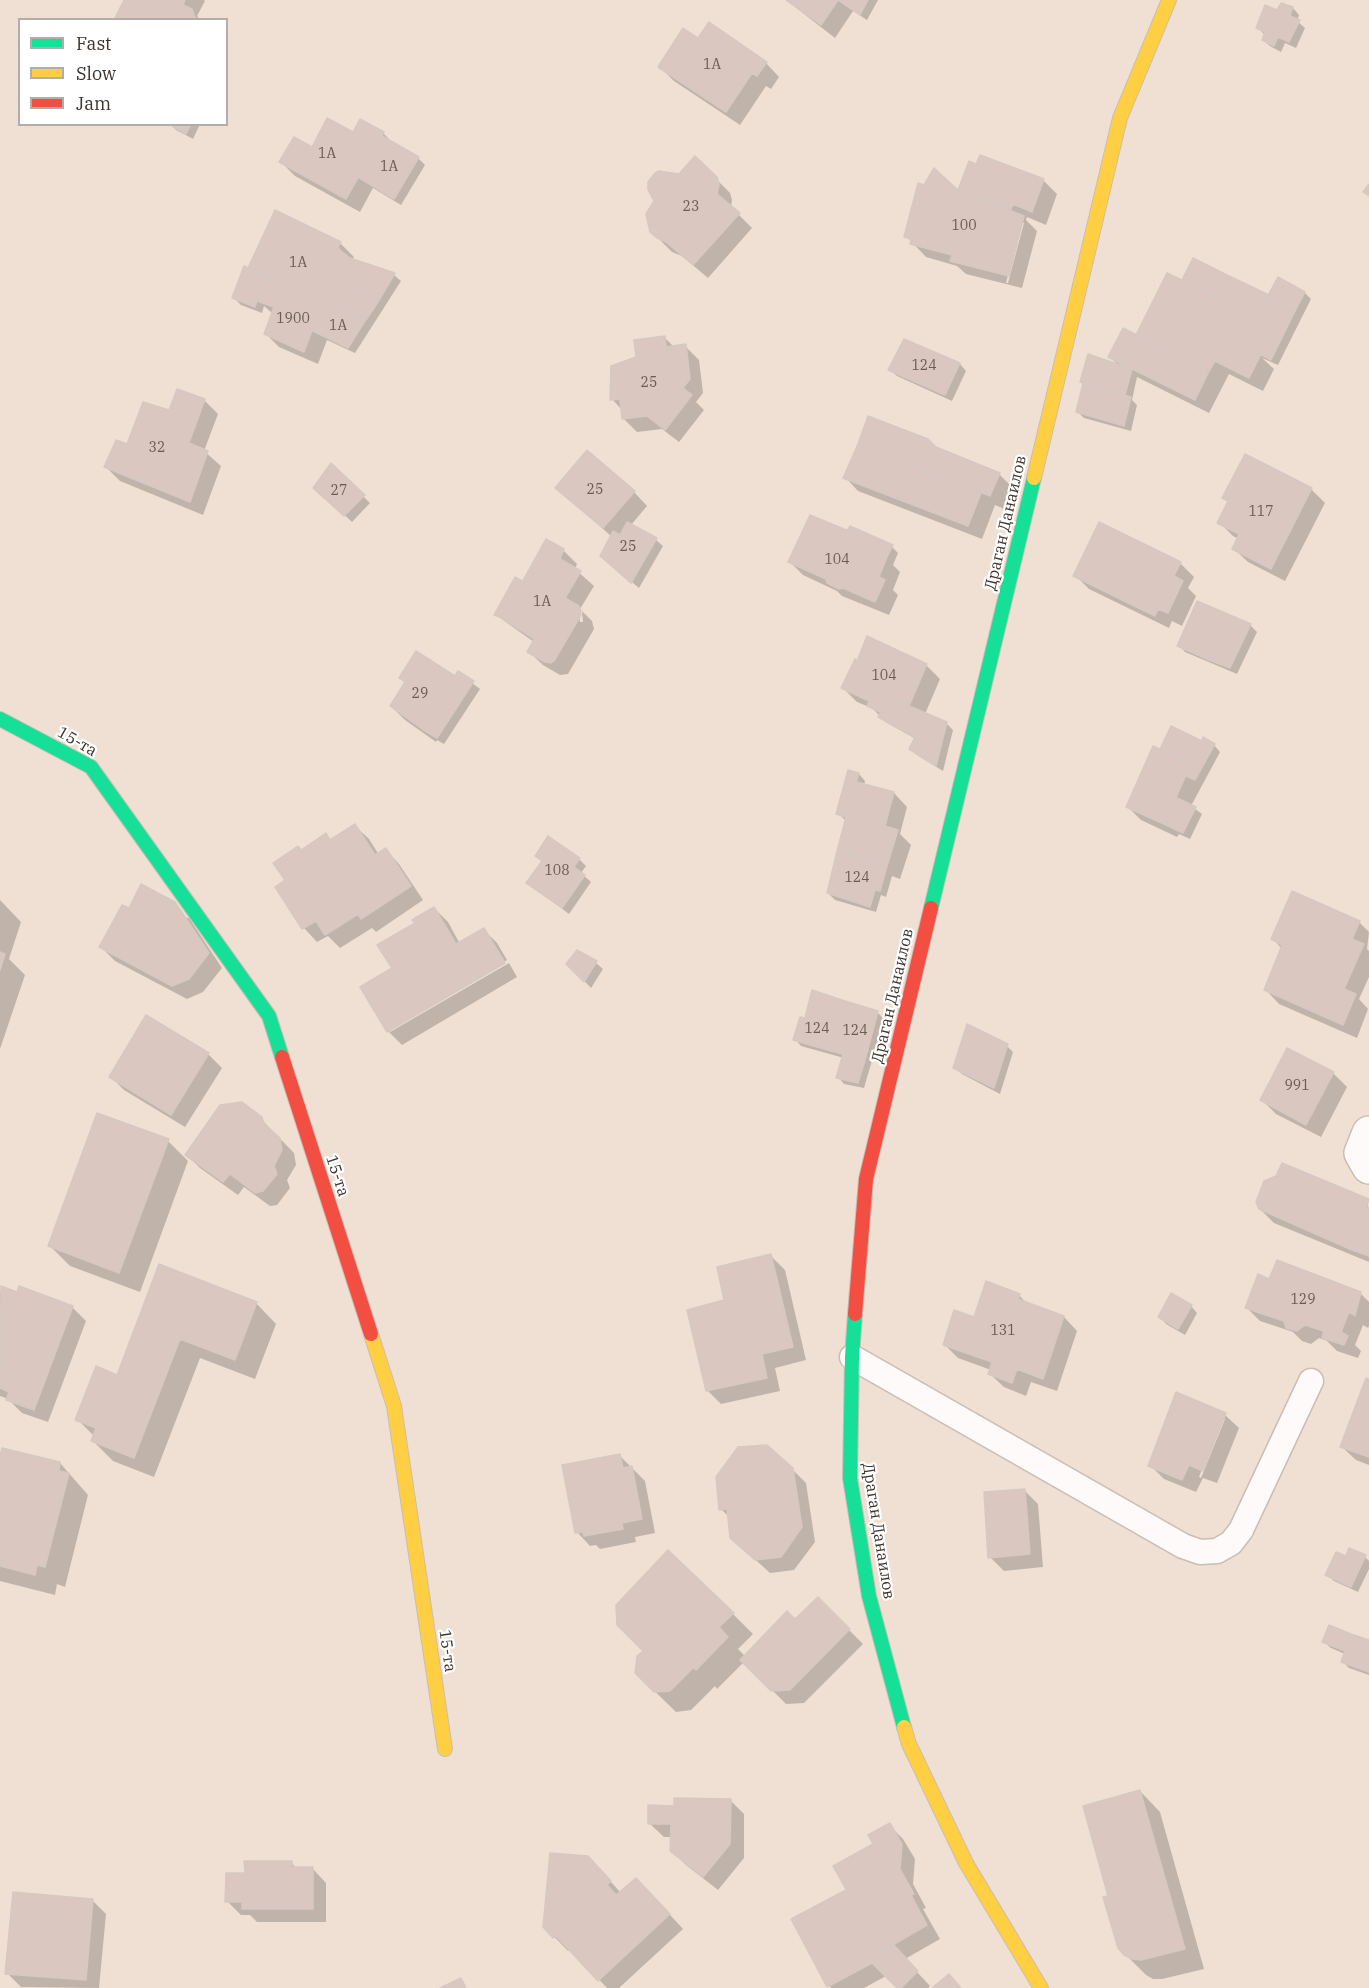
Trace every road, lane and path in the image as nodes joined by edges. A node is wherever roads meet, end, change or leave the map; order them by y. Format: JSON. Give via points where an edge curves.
{"nodes":[{"id":1,"x":1169,"y":0,"type":"edge"},
{"id":2,"x":0,"y":719,"type":"edge"},
{"id":3,"x":1369,"y":1133,"type":"edge"},
{"id":4,"x":1369,"y":1167,"type":"edge"},
{"id":5,"x":852,"y":1357,"type":"junction"},
{"id":6,"x":1311,"y":1380,"type":"dead end"},
{"id":7,"x":445,"y":1749,"type":"dead end"},
{"id":8,"x":1041,"y":1988,"type":"edge"}],
"edges":[{"from":1,"to":5,"type":"street","name":"Драган Данаилов","via":[[1120,118],[866,1179]]},
{"from":2,"to":7,"type":"street","name":"15-та","via":[[92,767],[269,1016],[394,1406]]},
{"from":3,"to":4,"type":"street","via":[[1361,1153]]},
{"from":5,"to":6,"type":"lane","via":[[1183,1546],[1200,1552],[1216,1551],[1231,1543],[1241,1530]]},
{"from":5,"to":8,"type":"street","name":"Драган Данаилов","via":[[850,1478],[869,1596],[909,1744],[966,1863]]}]}
